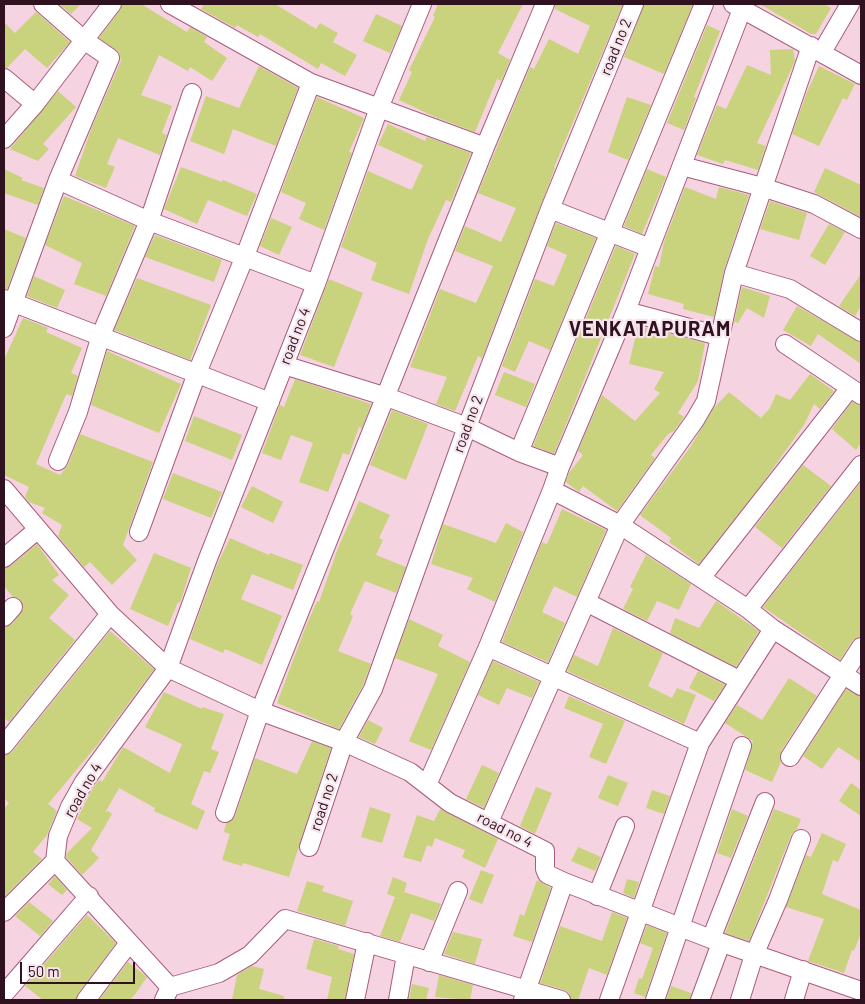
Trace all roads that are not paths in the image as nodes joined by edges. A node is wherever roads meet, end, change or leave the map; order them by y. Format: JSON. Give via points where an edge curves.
{"nodes":[{"id":1,"x":43,"y":4,"type":"edge"},
{"id":2,"x":112,"y":4,"type":"edge"},
{"id":3,"x":170,"y":4,"type":"edge"},
{"id":4,"x":422,"y":4,"type":"edge"},
{"id":5,"x":545,"y":4,"type":"edge"},
{"id":6,"x":634,"y":4,"type":"edge"},
{"id":7,"x":704,"y":4,"type":"edge"},
{"id":8,"x":850,"y":4,"type":"edge"},
{"id":9,"x":739,"y":5,"type":"edge"},
{"id":10,"x":191,"y":9,"type":"edge"},
{"id":11,"x":84,"y":40,"type":"junction"},
{"id":12,"x":816,"y":49,"type":"junction"},
{"id":13,"x":861,"y":75,"type":"edge"},
{"id":14,"x":4,"y":78,"type":"edge"},
{"id":15,"x":311,"y":83,"type":"junction"},
{"id":16,"x":192,"y":92,"type":"dead end"},
{"id":17,"x":35,"y":104,"type":"junction"},
{"id":18,"x":379,"y":108,"type":"junction"},
{"id":19,"x":4,"y":139,"type":"edge"},
{"id":20,"x":485,"y":147,"type":"junction"},
{"id":21,"x":682,"y":166,"type":"junction"},
{"id":22,"x":58,"y":180,"type":"junction"},
{"id":23,"x":762,"y":187,"type":"junction"},
{"id":24,"x":550,"y":209,"type":"junction"},
{"id":25,"x":149,"y":221,"type":"junction"},
{"id":26,"x":861,"y":229,"type":"edge"},
{"id":27,"x":610,"y":233,"type":"junction"},
{"id":28,"x":650,"y":248,"type":"junction"},
{"id":29,"x":245,"y":256,"type":"junction"},
{"id":30,"x":734,"y":273,"type":"junction"},
{"id":31,"x":316,"y":284,"type":"junction"},
{"id":32,"x":9,"y":300,"type":"edge"},
{"id":33,"x":626,"y":311,"type":"junction"},
{"id":34,"x":4,"y":328,"type":"edge"},
{"id":35,"x":861,"y":332,"type":"edge"},
{"id":36,"x":100,"y":335,"type":"junction"},
{"id":37,"x":719,"y":336,"type":"junction"},
{"id":38,"x":785,"y":344,"type":"dead end"},
{"id":39,"x":284,"y":365,"type":"junction"},
{"id":40,"x":197,"y":373,"type":"junction"},
{"id":41,"x":856,"y":392,"type":"edge"},
{"id":42,"x":387,"y":397,"type":"junction"},
{"id":43,"x":270,"y":402,"type":"junction"},
{"id":44,"x":467,"y":426,"type":"junction"},
{"id":45,"x":519,"y":452,"type":"junction"},
{"id":46,"x":58,"y":462,"type":"dead end"},
{"id":47,"x":861,"y":465,"type":"edge"},
{"id":48,"x":560,"y":467,"type":"junction"},
{"id":49,"x":4,"y":489,"type":"edge"},
{"id":50,"x":552,"y":490,"type":"junction"},
{"id":51,"x":620,"y":525,"type":"junction"},
{"id":52,"x":37,"y":530,"type":"junction"},
{"id":53,"x":139,"y":532,"type":"dead end"},
{"id":54,"x":4,"y":558,"type":"edge"},
{"id":55,"x":701,"y":578,"type":"junction"},
{"id":56,"x":586,"y":602,"type":"junction"},
{"id":57,"x":748,"y":609,"type":"junction"},
{"id":58,"x":110,"y":614,"type":"junction"},
{"id":59,"x":773,"y":629,"type":"junction"},
{"id":60,"x":488,"y":647,"type":"junction"},
{"id":61,"x":861,"y":647,"type":"edge"},
{"id":62,"x":168,"y":668,"type":"junction"},
{"id":63,"x":843,"y":674,"type":"junction"},
{"id":64,"x":553,"y":675,"type":"junction"},
{"id":65,"x":738,"y":680,"type":"junction"},
{"id":66,"x":861,"y":686,"type":"edge"},
{"id":67,"x":260,"y":711,"type":"junction"},
{"id":68,"x":7,"y":734,"type":"edge"},
{"id":69,"x":344,"y":742,"type":"junction"},
{"id":70,"x":700,"y":743,"type":"junction"},
{"id":71,"x":742,"y":746,"type":"dead end"},
{"id":72,"x":790,"y":757,"type":"dead end"},
{"id":73,"x":427,"y":785,"type":"junction"},
{"id":74,"x":765,"y":802,"type":"dead end"},
{"id":75,"x":226,"y":813,"type":"dead end"},
{"id":76,"x":489,"y":822,"type":"junction"},
{"id":77,"x":625,"y":826,"type":"dead end"},
{"id":78,"x":801,"y":839,"type":"dead end"},
{"id":79,"x":309,"y":847,"type":"dead end"},
{"id":80,"x":54,"y":861,"type":"junction"},
{"id":81,"x":564,"y":882,"type":"junction"},
{"id":82,"x":458,"y":891,"type":"dead end"},
{"id":83,"x":89,"y":896,"type":"junction"},
{"id":84,"x":597,"y":896,"type":"junction"},
{"id":85,"x":4,"y":911,"type":"edge"},
{"id":86,"x":640,"y":913,"type":"junction"},
{"id":87,"x":682,"y":927,"type":"junction"},
{"id":88,"x":716,"y":941,"type":"junction"},
{"id":89,"x":367,"y":942,"type":"junction"},
{"id":90,"x":129,"y":943,"type":"junction"},
{"id":91,"x":754,"y":954,"type":"junction"},
{"id":92,"x":406,"y":955,"type":"junction"},
{"id":93,"x":429,"y":962,"type":"junction"},
{"id":94,"x":803,"y":970,"type":"junction"},
{"id":95,"x":861,"y":992,"type":"edge"},
{"id":96,"x":4,"y":994,"type":"edge"},
{"id":97,"x":167,"y":994,"type":"edge"},
{"id":98,"x":525,"y":994,"type":"edge"},
{"id":99,"x":86,"y":1000,"type":"edge"},
{"id":100,"x":355,"y":1000,"type":"edge"},
{"id":101,"x":398,"y":1000,"type":"edge"},
{"id":102,"x":562,"y":1000,"type":"edge"},
{"id":103,"x":609,"y":1000,"type":"edge"},
{"id":104,"x":655,"y":1000,"type":"edge"},
{"id":105,"x":700,"y":1000,"type":"edge"},
{"id":106,"x":740,"y":1000,"type":"edge"},
{"id":107,"x":794,"y":1000,"type":"edge"}],
"edges":[{"from":1,"to":11,"type":"street"},
{"from":2,"to":11,"type":"street"},
{"from":3,"to":10,"type":"street"},
{"from":4,"to":18,"type":"street","name":"road no 4"},
{"from":5,"to":20,"type":"street"},
{"from":6,"to":24,"type":"street","name":"road no 2"},
{"from":7,"to":27,"type":"street"},
{"from":8,"to":12,"type":"street"},
{"from":9,"to":12,"type":"street"},
{"from":9,"to":21,"type":"street"},
{"from":10,"to":15,"type":"street"},
{"from":11,"to":17,"type":"street"},
{"from":11,"to":22,"type":"street","via":[[110,58]]},
{"from":12,"to":13,"type":"street"},
{"from":12,"to":23,"type":"street"},
{"from":14,"to":17,"type":"street"},
{"from":15,"to":18,"type":"street"},
{"from":15,"to":29,"type":"street"},
{"from":16,"to":25,"type":"street"},
{"from":17,"to":19,"type":"street"},
{"from":18,"to":20,"type":"street"},
{"from":18,"to":31,"type":"street","name":"road no 4"},
{"from":20,"to":42,"type":"street"},
{"from":21,"to":23,"type":"street"},
{"from":21,"to":28,"type":"street"},
{"from":22,"to":25,"type":"street"},
{"from":22,"to":32,"type":"street"},
{"from":23,"to":26,"type":"street","via":[[814,204]]},
{"from":23,"to":30,"type":"street"},
{"from":24,"to":27,"type":"street"},
{"from":24,"to":44,"type":"street","name":"road no 2"},
{"from":25,"to":29,"type":"street"},
{"from":25,"to":36,"type":"street"},
{"from":27,"to":28,"type":"street"},
{"from":27,"to":45,"type":"street"},
{"from":28,"to":33,"type":"street"},
{"from":29,"to":31,"type":"street"},
{"from":29,"to":40,"type":"street"},
{"from":30,"to":35,"type":"street","via":[[790,289]]},
{"from":30,"to":37,"type":"street"},
{"from":31,"to":39,"type":"street","name":"road no 4"},
{"from":32,"to":34,"type":"street"},
{"from":32,"to":36,"type":"street"},
{"from":33,"to":37,"type":"street"},
{"from":33,"to":48,"type":"street"},
{"from":36,"to":40,"type":"street"},
{"from":36,"to":46,"type":"street","via":[[78,412]]},
{"from":37,"to":51,"type":"street","via":[[706,401]]},
{"from":38,"to":41,"type":"street"},
{"from":39,"to":42,"type":"street"},
{"from":39,"to":43,"type":"street","name":"road no 4"},
{"from":40,"to":43,"type":"street"},
{"from":40,"to":53,"type":"street"},
{"from":41,"to":55,"type":"street"},
{"from":42,"to":44,"type":"street"},
{"from":42,"to":67,"type":"street"},
{"from":43,"to":62,"type":"street","name":"road no 4"},
{"from":44,"to":45,"type":"street"},
{"from":44,"to":69,"type":"street","name":"road no 2","via":[[373,689]]},
{"from":45,"to":48,"type":"street"},
{"from":47,"to":57,"type":"street"},
{"from":48,"to":50,"type":"street"},
{"from":49,"to":52,"type":"street","name":"road no 4"},
{"from":50,"to":51,"type":"street"},
{"from":50,"to":60,"type":"street"},
{"from":51,"to":55,"type":"street"},
{"from":51,"to":56,"type":"street"},
{"from":52,"to":54,"type":"street"},
{"from":52,"to":58,"type":"street","name":"road no 4"},
{"from":55,"to":57,"type":"street"},
{"from":56,"to":64,"type":"street"},
{"from":56,"to":65,"type":"street"},
{"from":57,"to":59,"type":"street"},
{"from":58,"to":62,"type":"street","name":"road no 4"},
{"from":58,"to":68,"type":"street"},
{"from":59,"to":63,"type":"street"},
{"from":59,"to":65,"type":"street"},
{"from":60,"to":64,"type":"street"},
{"from":60,"to":73,"type":"street"},
{"from":61,"to":63,"type":"street"},
{"from":62,"to":67,"type":"street","name":"road no 4"},
{"from":62,"to":80,"type":"street","name":"road no 4","via":[[84,782],[58,836]]},
{"from":63,"to":66,"type":"street"},
{"from":63,"to":72,"type":"street"},
{"from":64,"to":70,"type":"street"},
{"from":64,"to":76,"type":"street"},
{"from":65,"to":70,"type":"street"},
{"from":67,"to":69,"type":"street","name":"road no 4"},
{"from":67,"to":75,"type":"street"},
{"from":69,"to":73,"type":"street","name":"road no 4","via":[[410,772]]},
{"from":69,"to":79,"type":"street","name":"road no 2"},
{"from":70,"to":86,"type":"street"},
{"from":71,"to":87,"type":"street"},
{"from":73,"to":76,"type":"street","name":"road no 4","via":[[450,803]]},
{"from":74,"to":88,"type":"street"},
{"from":76,"to":81,"type":"street","name":"road no 4","via":[[545,851],[544,869],[547,874]]},
{"from":77,"to":84,"type":"street"},
{"from":78,"to":91,"type":"street"},
{"from":80,"to":83,"type":"street"},
{"from":80,"to":85,"type":"street"},
{"from":81,"to":84,"type":"street","name":"road no 4"},
{"from":81,"to":98,"type":"street"},
{"from":82,"to":93,"type":"street"},
{"from":83,"to":90,"type":"street"},
{"from":83,"to":96,"type":"street"},
{"from":84,"to":86,"type":"street","name":"road no 4"},
{"from":86,"to":87,"type":"street","name":"road no 4"},
{"from":86,"to":103,"type":"street"},
{"from":87,"to":88,"type":"street","name":"road no 4"},
{"from":87,"to":104,"type":"street"},
{"from":88,"to":91,"type":"street","name":"road no 4"},
{"from":88,"to":105,"type":"street"},
{"from":89,"to":92,"type":"street"},
{"from":89,"to":97,"type":"street","via":[[285,918],[250,954],[219,973]]},
{"from":89,"to":100,"type":"street"},
{"from":90,"to":97,"type":"street"},
{"from":90,"to":99,"type":"street"},
{"from":91,"to":94,"type":"street","name":"road no 4"},
{"from":91,"to":106,"type":"street"},
{"from":92,"to":93,"type":"street"},
{"from":92,"to":101,"type":"street"},
{"from":93,"to":98,"type":"street"},
{"from":94,"to":95,"type":"street","name":"road no 4"},
{"from":94,"to":107,"type":"street"},
{"from":98,"to":102,"type":"street"}]}
